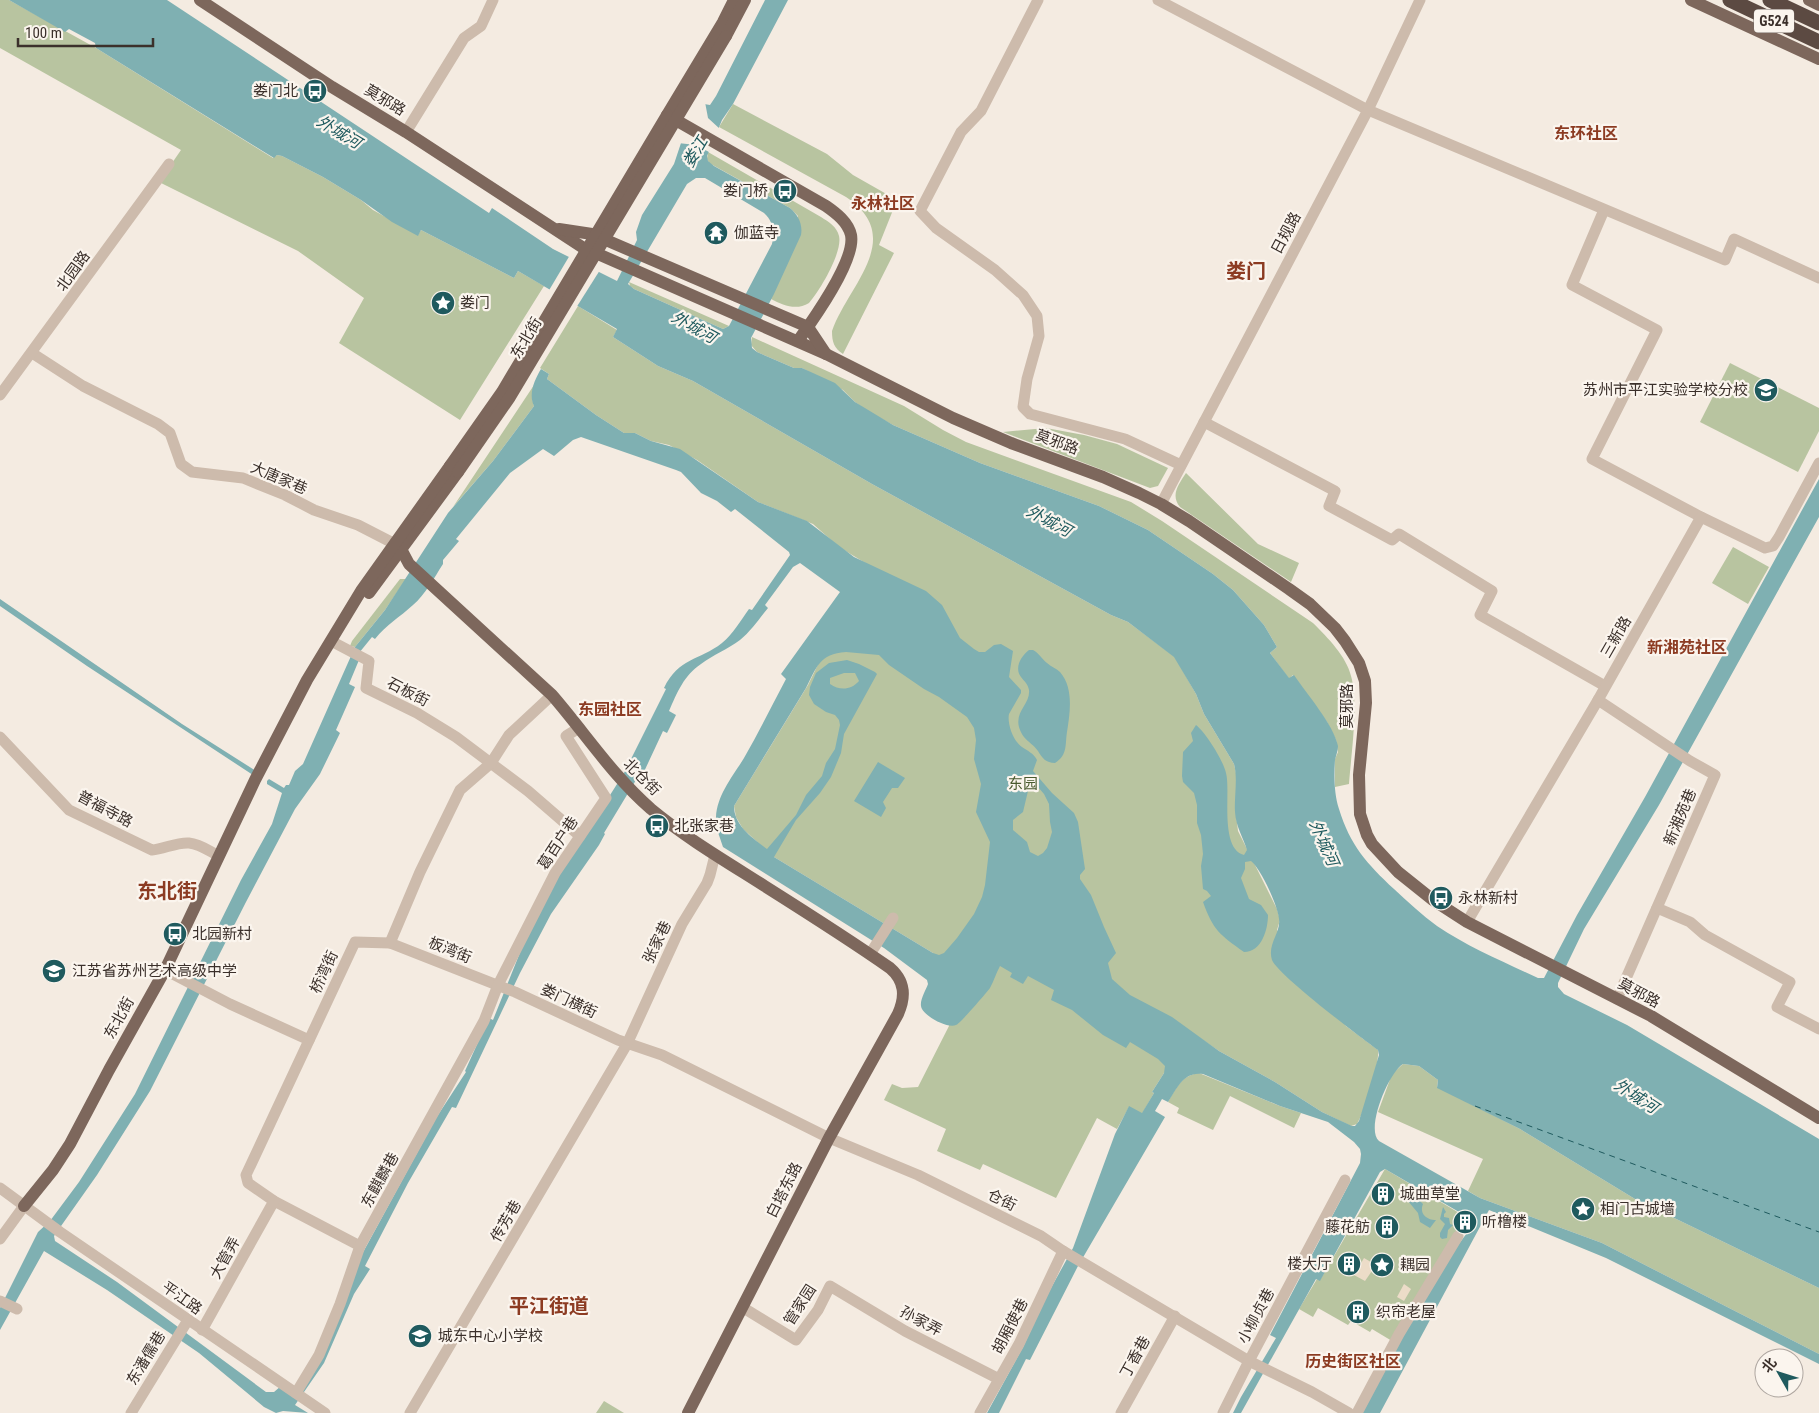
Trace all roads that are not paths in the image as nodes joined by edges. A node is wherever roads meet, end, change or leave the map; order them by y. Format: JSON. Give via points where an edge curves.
{"nodes":[{"id":1,"x":200,"y":0,"type":"edge"},
{"id":2,"x":493,"y":0,"type":"edge"},
{"id":3,"x":734,"y":0,"type":"edge"},
{"id":4,"x":745,"y":0,"type":"edge"},
{"id":5,"x":1038,"y":0,"type":"edge"},
{"id":6,"x":1158,"y":0,"type":"edge"},
{"id":7,"x":1420,"y":0,"type":"edge"},
{"id":8,"x":1691,"y":0,"type":"edge"},
{"id":9,"x":1730,"y":0,"type":"edge"},
{"id":10,"x":1770,"y":0,"type":"edge"},
{"id":11,"x":1809,"y":0,"type":"edge"},
{"id":12,"x":1819,"y":5,"type":"edge"},
{"id":13,"x":1819,"y":23,"type":"edge"},
{"id":14,"x":722,"y":34,"type":"junction"},
{"id":15,"x":1819,"y":42,"type":"edge"},
{"id":16,"x":1819,"y":59,"type":"edge"},
{"id":17,"x":1368,"y":110,"type":"junction"},
{"id":18,"x":672,"y":118,"type":"junction"},
{"id":19,"x":406,"y":132,"type":"junction"},
{"id":20,"x":169,"y":164,"type":"dead end"},
{"id":21,"x":1604,"y":210,"type":"junction"},
{"id":22,"x":554,"y":228,"type":"junction"},
{"id":23,"x":1819,"y":278,"type":"edge"},
{"id":24,"x":808,"y":328,"type":"junction"},
{"id":25,"x":798,"y":341,"type":"junction"},
{"id":26,"x":32,"y":353,"type":"junction"},
{"id":27,"x":826,"y":354,"type":"junction"},
{"id":28,"x":0,"y":395,"type":"edge"},
{"id":29,"x":1204,"y":422,"type":"junction"},
{"id":30,"x":1819,"y":463,"type":"edge"},
{"id":31,"x":1181,"y":465,"type":"junction"},
{"id":32,"x":1161,"y":504,"type":"junction"},
{"id":33,"x":1701,"y":517,"type":"junction"},
{"id":34,"x":397,"y":546,"type":"junction"},
{"id":35,"x":331,"y":641,"type":"junction"},
{"id":36,"x":1606,"y":686,"type":"junction"},
{"id":37,"x":552,"y":695,"type":"junction"},
{"id":38,"x":1598,"y":700,"type":"junction"},
{"id":39,"x":579,"y":728,"type":"junction"},
{"id":40,"x":0,"y":737,"type":"edge"},
{"id":41,"x":491,"y":763,"type":"junction"},
{"id":42,"x":580,"y":836,"type":"junction"},
{"id":43,"x":714,"y":855,"type":"junction"},
{"id":44,"x":219,"y":856,"type":"junction"},
{"id":45,"x":1657,"y":908,"type":"junction"},
{"id":46,"x":891,"y":920,"type":"dead end"},
{"id":47,"x":1467,"y":922,"type":"junction"},
{"id":48,"x":390,"y":943,"type":"junction"},
{"id":49,"x":873,"y":949,"type":"junction"},
{"id":50,"x":165,"y":970,"type":"junction"},
{"id":51,"x":901,"y":980,"type":"joint"},
{"id":52,"x":505,"y":988,"type":"junction"},
{"id":53,"x":1617,"y":999,"type":"junction"},
{"id":54,"x":1819,"y":1029,"type":"edge"},
{"id":55,"x":309,"y":1040,"type":"junction"},
{"id":56,"x":627,"y":1044,"type":"junction"},
{"id":57,"x":1819,"y":1118,"type":"edge"},
{"id":58,"x":829,"y":1138,"type":"junction"},
{"id":59,"x":1345,"y":1180,"type":"dead end"},
{"id":60,"x":0,"y":1188,"type":"edge"},
{"id":61,"x":274,"y":1201,"type":"junction"},
{"id":62,"x":24,"y":1206,"type":"junction"},
{"id":63,"x":1458,"y":1236,"type":"dead end"},
{"id":64,"x":0,"y":1239,"type":"edge"},
{"id":65,"x":360,"y":1246,"type":"junction"},
{"id":66,"x":1065,"y":1252,"type":"junction"},
{"id":67,"x":830,"y":1286,"type":"joint"},
{"id":68,"x":0,"y":1302,"type":"edge"},
{"id":69,"x":742,"y":1307,"type":"junction"},
{"id":70,"x":17,"y":1309,"type":"dead end"},
{"id":71,"x":1175,"y":1316,"type":"junction"},
{"id":72,"x":185,"y":1323,"type":"junction"},
{"id":73,"x":202,"y":1330,"type":"junction"},
{"id":74,"x":1249,"y":1360,"type":"junction"},
{"id":75,"x":999,"y":1379,"type":"junction"},
{"id":76,"x":298,"y":1394,"type":"junction"},
{"id":77,"x":131,"y":1413,"type":"edge"},
{"id":78,"x":325,"y":1413,"type":"edge"},
{"id":79,"x":410,"y":1413,"type":"edge"},
{"id":80,"x":688,"y":1413,"type":"edge"},
{"id":81,"x":980,"y":1413,"type":"edge"},
{"id":82,"x":1122,"y":1413,"type":"edge"},
{"id":83,"x":1223,"y":1413,"type":"edge"},
{"id":84,"x":1349,"y":1413,"type":"edge"},
{"id":85,"x":1357,"y":1413,"type":"edge"}],
"edges":[{"from":1,"to":19,"type":"main road","name":"莫邪路"},
{"from":2,"to":19,"type":"street","via":[[482,26],[464,38]]},
{"from":3,"to":14,"type":"main road"},
{"from":4,"to":14,"type":"main road"},
{"from":5,"to":31,"type":"street","via":[[981,111],[961,132],[920,211],[936,228],[995,270],[1023,295],[1037,316],[1039,336],[1023,407],[1030,414],[1125,440]]},
{"from":6,"to":17,"type":"street"},
{"from":7,"to":17,"type":"street","name":"日规路"},
{"from":8,"to":16,"type":"main road"},
{"from":9,"to":15,"type":"highway","number":"G524"},
{"from":10,"to":13,"type":"highway","number":"G524"},
{"from":11,"to":12,"type":"main road"},
{"from":14,"to":18,"type":"main road","name":"东北街","bridge":true},
{"from":17,"to":21,"type":"street"},
{"from":17,"to":29,"type":"street","name":"日规路"},
{"from":18,"to":24,"type":"main road","via":[[831,209],[843,220],[849,230],[851,247],[846,262]]},
{"from":18,"to":34,"type":"main road","name":"东北街","bridge":true,"via":[[510,397]]},
{"from":19,"to":22,"type":"main road","name":"莫邪路"},
{"from":20,"to":26,"type":"street","name":"北园路"},
{"from":21,"to":23,"type":"street","via":[[1725,260],[1734,239]]},
{"from":21,"to":33,"type":"street","via":[[1572,285],[1657,330],[1592,459]]},
{"from":22,"to":24,"type":"main road","name":"莫邪路","via":[[592,234]]},
{"from":22,"to":25,"type":"main road","name":"莫邪路","via":[[582,247]]},
{"from":24,"to":25,"type":"main road"},
{"from":24,"to":27,"type":"main road","name":"莫邪路"},
{"from":25,"to":27,"type":"main road","name":"莫邪路"},
{"from":26,"to":28,"type":"street","name":"北园路"},
{"from":26,"to":34,"type":"street","name":"大唐家巷","via":[[83,386],[170,433],[181,464],[192,472],[243,478],[314,510],[358,525]]},
{"from":27,"to":32,"type":"main road","name":"莫邪路","via":[[954,418],[1103,477]]},
{"from":29,"to":31,"type":"street","name":"日规路"},
{"from":29,"to":36,"type":"street","via":[[1335,491],[1329,506],[1392,540],[1399,534],[1492,591],[1480,615]]},
{"from":30,"to":33,"type":"street","via":[[1773,546],[1765,548]]},
{"from":31,"to":32,"type":"street","name":"日规路"},
{"from":32,"to":47,"type":"main road","name":"莫邪路","via":[[1310,604],[1346,641],[1365,681],[1359,775],[1360,814],[1367,835],[1383,857],[1417,888]]},
{"from":33,"to":36,"type":"street","name":"三新路"},
{"from":34,"to":35,"type":"main road","name":"东北街"},
{"from":34,"to":37,"type":"main road","name":"北仓街","via":[[409,564]]},
{"from":35,"to":41,"type":"street","name":"石板街","via":[[369,661],[366,688],[417,713]]},
{"from":35,"to":44,"type":"main road","name":"东北街","via":[[289,713]]},
{"from":36,"to":38,"type":"street","name":"三新路"},
{"from":37,"to":39,"type":"main road","name":"北仓街"},
{"from":37,"to":41,"type":"street","via":[[509,736]]},
{"from":38,"to":45,"type":"street","name":"新湘苑巷","via":[[1715,775]]},
{"from":38,"to":47,"type":"street","name":"三新路"},
{"from":39,"to":42,"type":"street","name":"葛百户巷","via":[[566,736],[606,798]]},
{"from":39,"to":43,"type":"main road","name":"北仓街","via":[[633,792],[671,826]]},
{"from":40,"to":44,"type":"street","name":"普福寺路","via":[[69,810],[152,850],[187,842],[198,844]]},
{"from":41,"to":42,"type":"street"},
{"from":41,"to":48,"type":"street","via":[[460,790]]},
{"from":42,"to":52,"type":"street","name":"葛百户巷","via":[[555,873]]},
{"from":43,"to":49,"type":"main road","name":"北仓街"},
{"from":43,"to":56,"type":"street","name":"张家巷","via":[[710,876],[682,924]]},
{"from":44,"to":50,"type":"main road","name":"东北街"},
{"from":45,"to":53,"type":"street","name":"新湘苑巷"},
{"from":45,"to":54,"type":"street","via":[[1690,922],[1705,935],[1790,982],[1777,1007]]},
{"from":46,"to":49,"type":"street"},
{"from":47,"to":53,"type":"main road","name":"莫邪路"},
{"from":48,"to":52,"type":"street","name":"板湾街"},
{"from":48,"to":55,"type":"street","name":"桥湾街","via":[[355,942]]},
{"from":49,"to":51,"type":"main road","name":"北仓街"},
{"from":50,"to":55,"type":"street"},
{"from":50,"to":62,"type":"main road","name":"东北街","via":[[70,1144]]},
{"from":51,"to":58,"type":"main road","name":"白塔东路","via":[[900,1010]]},
{"from":52,"to":56,"type":"street","name":"娄门横街"},
{"from":52,"to":65,"type":"street","name":"东麒麟巷"},
{"from":53,"to":57,"type":"main road","name":"莫邪路","via":[[1651,1016]]},
{"from":55,"to":61,"type":"street","name":"桥湾街","via":[[246,1175],[248,1182]]},
{"from":56,"to":58,"type":"street","name":"仓街","via":[[662,1055]]},
{"from":56,"to":79,"type":"street","name":"传芳巷"},
{"from":58,"to":66,"type":"street","name":"仓街","via":[[918,1175],[1041,1236]]},
{"from":58,"to":69,"type":"main road","name":"白塔东路"},
{"from":59,"to":74,"type":"street","name":"小柳贞巷"},
{"from":60,"to":62,"type":"street","name":"平江路"},
{"from":61,"to":65,"type":"street","name":"桥湾街"},
{"from":61,"to":73,"type":"street","name":"大管弄"},
{"from":62,"to":64,"type":"street","name":"东北街"},
{"from":62,"to":72,"type":"street","name":"平江路"},
{"from":63,"to":85,"type":"street","via":[[1399,1334]]},
{"from":65,"to":76,"type":"street","name":"东麒麟巷","via":[[319,1356]]},
{"from":66,"to":71,"type":"street","name":"仓街"},
{"from":66,"to":75,"type":"street","name":"胡厢使巷"},
{"from":67,"to":69,"type":"street","name":"管家园","via":[[818,1310],[796,1340]]},
{"from":67,"to":75,"type":"street","name":"孙家弄"},
{"from":68,"to":70,"type":"street"},
{"from":69,"to":80,"type":"main road","name":"白塔东路"},
{"from":71,"to":74,"type":"street","name":"仓街"},
{"from":71,"to":82,"type":"street","name":"丁香巷"},
{"from":72,"to":73,"type":"street","name":"平江路"},
{"from":72,"to":77,"type":"street","name":"东潘儒巷"},
{"from":73,"to":76,"type":"street","name":"平江路"},
{"from":74,"to":83,"type":"street","name":"小柳贞巷"},
{"from":74,"to":84,"type":"street","name":"仓街"},
{"from":75,"to":81,"type":"street","name":"胡厢使巷"},
{"from":76,"to":78,"type":"street","name":"平江路"}]}
